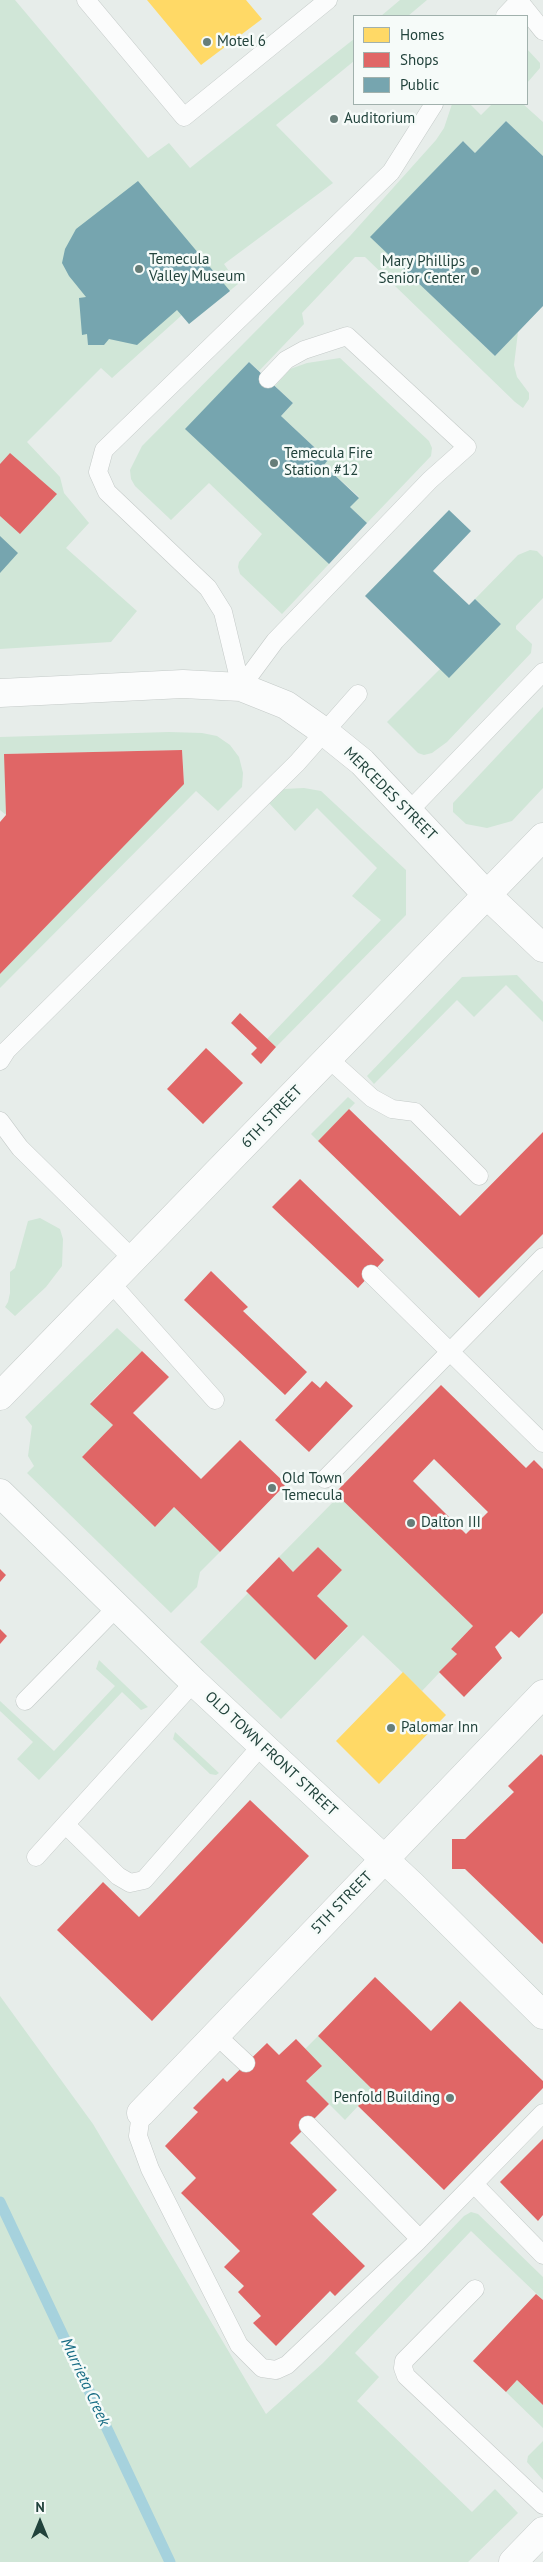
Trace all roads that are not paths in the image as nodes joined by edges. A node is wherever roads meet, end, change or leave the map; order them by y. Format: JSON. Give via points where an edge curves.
{"nodes":[{"id":1,"x":86,"y":0,"type":"edge"},
{"id":2,"x":328,"y":0,"type":"edge"},
{"id":3,"x":507,"y":15,"type":"edge"},
{"id":4,"x":543,"y":30,"type":"edge"},
{"id":5,"x":433,"y":105,"type":"edge"},
{"id":6,"x":268,"y":379,"type":"dead end"},
{"id":7,"x":543,"y":672,"type":"edge"},
{"id":8,"x":241,"y":687,"type":"junction"},
{"id":9,"x":0,"y":693,"type":"edge"},
{"id":10,"x":358,"y":694,"type":"dead end"},
{"id":11,"x":326,"y":733,"type":"junction"},
{"id":12,"x":408,"y":811,"type":"junction"},
{"id":13,"x":543,"y":837,"type":"edge"},
{"id":14,"x":488,"y":896,"type":"junction"},
{"id":15,"x":543,"y":948,"type":"edge"},
{"id":16,"x":329,"y":1059,"type":"junction"},
{"id":17,"x":0,"y":1061,"type":"edge"},
{"id":18,"x":0,"y":1121,"type":"edge"},
{"id":19,"x":479,"y":1176,"type":"dead end"},
{"id":20,"x":543,"y":1257,"type":"edge"},
{"id":21,"x":133,"y":1259,"type":"junction"},
{"id":22,"x":371,"y":1274,"type":"dead end"},
{"id":23,"x":111,"y":1283,"type":"junction"},
{"id":24,"x":451,"y":1350,"type":"junction"},
{"id":25,"x":0,"y":1396,"type":"edge"},
{"id":26,"x":216,"y":1400,"type":"dead end"},
{"id":27,"x":543,"y":1443,"type":"edge"},
{"id":28,"x":325,"y":1479,"type":"dead end"},
{"id":29,"x":0,"y":1492,"type":"edge"},
{"id":30,"x":117,"y":1607,"type":"junction"},
{"id":31,"x":194,"y":1682,"type":"junction"},
{"id":32,"x":543,"y":1694,"type":"edge"},
{"id":33,"x":25,"y":1701,"type":"dead end"},
{"id":34,"x":262,"y":1745,"type":"junction"},
{"id":35,"x":66,"y":1825,"type":"junction"},
{"id":36,"x":36,"y":1857,"type":"dead end"},
{"id":37,"x":384,"y":1860,"type":"junction"},
{"id":38,"x":543,"y":2015,"type":"edge"},
{"id":39,"x":216,"y":2034,"type":"junction"},
{"id":40,"x":246,"y":2063,"type":"dead end"},
{"id":41,"x":141,"y":2113,"type":"joint"},
{"id":42,"x":543,"y":2113,"type":"edge"},
{"id":43,"x":308,"y":2125,"type":"dead end"},
{"id":44,"x":474,"y":2184,"type":"junction"},
{"id":45,"x":420,"y":2239,"type":"junction"},
{"id":46,"x":543,"y":2255,"type":"edge"},
{"id":47,"x":475,"y":2290,"type":"dead end"},
{"id":48,"x":543,"y":2506,"type":"edge"},
{"id":49,"x":543,"y":2531,"type":"edge"},
{"id":50,"x":513,"y":2562,"type":"edge"}],
"edges":[{"from":1,"to":2,"type":"lane","via":[[184,118]]},
{"from":3,"to":4,"type":"lane","via":[[519,1]]},
{"from":5,"to":8,"type":"lane","via":[[392,172],[104,450],[98,472],[107,492],[208,588],[222,612]]},
{"from":6,"to":8,"type":"lane","via":[[286,360],[304,350],[347,336],[467,447],[430,480],[275,641]]},
{"from":7,"to":12,"type":"lane"},
{"from":8,"to":9,"type":"street","name":"MERCEDES STREET","via":[[183,684]]},
{"from":8,"to":11,"type":"street","name":"MERCEDES STREET","via":[[286,705]]},
{"from":10,"to":11,"type":"lane"},
{"from":11,"to":12,"type":"street","name":"MERCEDES STREET","via":[[362,762]]},
{"from":11,"to":17,"type":"lane","via":[[7,1050]]},
{"from":12,"to":14,"type":"street","name":"MERCEDES STREET"},
{"from":13,"to":14,"type":"street","name":"6TH STREET"},
{"from":14,"to":15,"type":"street","name":"MERCEDES STREET"},
{"from":14,"to":16,"type":"street","name":"6TH STREET"},
{"from":16,"to":19,"type":"lane","via":[[372,1098],[392,1109],[414,1112]]},
{"from":16,"to":21,"type":"street","name":"6TH STREET"},
{"from":18,"to":21,"type":"lane","via":[[20,1148]]},
{"from":20,"to":24,"type":"lane"},
{"from":21,"to":23,"type":"street","name":"6TH STREET"},
{"from":22,"to":24,"type":"lane"},
{"from":23,"to":25,"type":"street","name":"6TH STREET"},
{"from":23,"to":26,"type":"lane"},
{"from":24,"to":27,"type":"lane"},
{"from":24,"to":28,"type":"lane"},
{"from":29,"to":30,"type":"street","name":"OLD TOWN FRONT STREET"},
{"from":30,"to":31,"type":"street","name":"OLD TOWN FRONT STREET"},
{"from":30,"to":33,"type":"lane"},
{"from":31,"to":34,"type":"street","name":"OLD TOWN FRONT STREET"},
{"from":31,"to":35,"type":"lane"},
{"from":32,"to":37,"type":"street","name":"5TH STREET"},
{"from":34,"to":35,"type":"lane","via":[[144,1880],[130,1883],[118,1876]]},
{"from":34,"to":37,"type":"street","name":"OLD TOWN FRONT STREET"},
{"from":35,"to":36,"type":"lane"},
{"from":37,"to":38,"type":"street","name":"OLD TOWN FRONT STREET"},
{"from":37,"to":39,"type":"street","name":"5TH STREET"},
{"from":39,"to":40,"type":"lane"},
{"from":39,"to":41,"type":"street","name":"5TH STREET"},
{"from":41,"to":45,"type":"lane","via":[[138,2136],[150,2169],[238,2345],[262,2368],[276,2370],[287,2365]]},
{"from":42,"to":44,"type":"lane"},
{"from":43,"to":45,"type":"lane"},
{"from":44,"to":45,"type":"lane"},
{"from":44,"to":46,"type":"lane"},
{"from":47,"to":48,"type":"lane","via":[[404,2361],[403,2368],[406,2376]]},
{"from":49,"to":50,"type":"street"}]}
